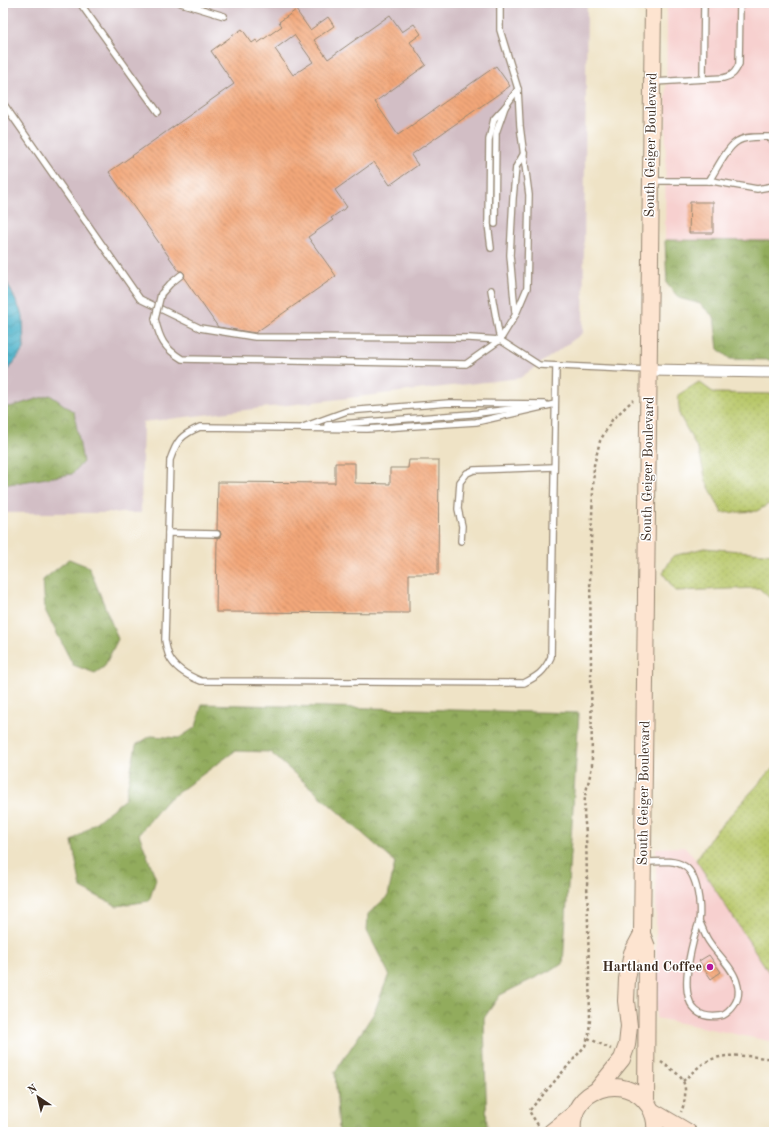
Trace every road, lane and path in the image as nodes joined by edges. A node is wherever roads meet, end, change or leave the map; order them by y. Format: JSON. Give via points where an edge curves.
{"nodes":[{"id":1,"x":80,"y":3,"type":"edge"},
{"id":2,"x":181,"y":3,"type":"edge"},
{"id":3,"x":500,"y":3,"type":"edge"},
{"id":4,"x":653,"y":3,"type":"edge"},
{"id":5,"x":704,"y":3,"type":"edge"},
{"id":6,"x":740,"y":3,"type":"edge"},
{"id":7,"x":224,"y":16,"type":"dead end"},
{"id":8,"x":703,"y":79,"type":"junction"},
{"id":9,"x":652,"y":82,"type":"junction"},
{"id":10,"x":518,"y":89,"type":"junction"},
{"id":11,"x":3,"y":103,"type":"edge"},
{"id":12,"x":505,"y":107,"type":"junction"},
{"id":13,"x":158,"y":112,"type":"dead end"},
{"id":14,"x":774,"y":142,"type":"edge"},
{"id":15,"x":525,"y":153,"type":"junction"},
{"id":16,"x":651,"y":181,"type":"junction"},
{"id":17,"x":709,"y":181,"type":"junction"},
{"id":18,"x":774,"y":186,"type":"edge"},
{"id":19,"x":495,"y":224,"type":"dead end"},
{"id":20,"x":491,"y":248,"type":"dead end"},
{"id":21,"x":181,"y":275,"type":"dead end"},
{"id":22,"x":491,"y":290,"type":"dead end"},
{"id":23,"x":516,"y":314,"type":"junction"},
{"id":24,"x":500,"y":340,"type":"junction"},
{"id":25,"x":556,"y":366,"type":"junction"},
{"id":26,"x":774,"y":372,"type":"edge"},
{"id":27,"x":649,"y":378,"type":"junction"},
{"id":28,"x":556,"y":404,"type":"junction"},
{"id":29,"x":299,"y":428,"type":"junction"},
{"id":30,"x":554,"y":467,"type":"junction"},
{"id":31,"x":168,"y":533,"type":"junction"},
{"id":32,"x":217,"y":534,"type":"dead end"},
{"id":33,"x":461,"y":541,"type":"dead end"},
{"id":34,"x":643,"y":862,"type":"junction"},
{"id":35,"x":699,"y":921,"type":"junction"},
{"id":36,"x":642,"y":934,"type":"junction"},
{"id":37,"x":774,"y":1059,"type":"edge"},
{"id":38,"x":683,"y":1080,"type":"dead end"},
{"id":39,"x":596,"y":1091,"type":"junction"},
{"id":40,"x":649,"y":1107,"type":"junction"},
{"id":41,"x":575,"y":1114,"type":"junction"},
{"id":42,"x":545,"y":1129,"type":"edge"},
{"id":43,"x":573,"y":1132,"type":"edge"},
{"id":44,"x":654,"y":1132,"type":"edge"},
{"id":45,"x":688,"y":1132,"type":"edge"}],
"edges":[{"from":1,"to":13,"type":"lane"},
{"from":2,"to":7,"type":"lane"},
{"from":3,"to":10,"type":"lane","via":[[500,30]]},
{"from":4,"to":9,"type":"street","name":"South Geiger Boulevard"},
{"from":5,"to":8,"type":"lane"},
{"from":6,"to":8,"type":"lane","via":[[739,64],[729,77]]},
{"from":8,"to":9,"type":"lane"},
{"from":9,"to":16,"type":"street","name":"South Geiger Boulevard"},
{"from":10,"to":12,"type":"lane"},
{"from":10,"to":15,"type":"lane","via":[[520,126]]},
{"from":11,"to":24,"type":"lane","via":[[140,299],[200,328],[255,337]]},
{"from":12,"to":19,"type":"lane","via":[[496,133]]},
{"from":12,"to":20,"type":"lane","via":[[494,119],[489,140],[488,224]]},
{"from":14,"to":17,"type":"lane","via":[[769,137],[739,140]]},
{"from":15,"to":23,"type":"lane","via":[[529,195],[527,288]]},
{"from":15,"to":23,"type":"lane","via":[[516,167],[512,198],[510,255]]},
{"from":16,"to":17,"type":"lane"},
{"from":16,"to":27,"type":"street","name":"South Geiger Boulevard"},
{"from":17,"to":18,"type":"lane","via":[[757,189]]},
{"from":21,"to":24,"type":"lane","bridge":true,"via":[[161,294],[155,319],[164,344],[182,359],[466,364]]},
{"from":22,"to":24,"type":"lane"},
{"from":23,"to":24,"type":"lane"},
{"from":24,"to":25,"type":"lane","via":[[539,365]]},
{"from":25,"to":27,"type":"lane"},
{"from":25,"to":28,"type":"lane"},
{"from":26,"to":27,"type":"street"},
{"from":27,"to":34,"type":"street","name":"South Geiger Boulevard"},
{"from":27,"to":42,"type":"path","via":[[612,420],[600,441],[594,465],[590,567],[592,767],[585,796],[584,814],[589,1034],[585,1046],[529,1111]]},
{"from":28,"to":29,"type":"lane","via":[[471,414]]},
{"from":28,"to":29,"type":"lane","via":[[476,422],[367,429]]},
{"from":28,"to":29,"type":"lane","via":[[450,403],[347,411]]},
{"from":28,"to":30,"type":"lane"},
{"from":29,"to":31,"type":"lane","via":[[200,427],[187,432],[175,444],[170,460]]},
{"from":30,"to":31,"type":"lane","via":[[551,657],[538,676],[524,683],[201,681],[189,676],[177,667],[169,656],[165,640]]},
{"from":30,"to":33,"type":"lane","via":[[474,470],[468,473],[460,482],[458,509],[462,526]]},
{"from":31,"to":32,"type":"lane"},
{"from":34,"to":35,"type":"lane","via":[[670,862],[685,866],[696,881]]},
{"from":34,"to":36,"type":"street","name":"South Geiger Boulevard"},
{"from":35,"to":35,"type":"lane","via":[[692,943],[686,982],[688,1001],[697,1012],[709,1018],[723,1016],[736,1005],[740,991],[736,979],[709,941]]},
{"from":36,"to":39,"type":"street","name":"South Geiger Boulevard","via":[[632,953],[627,979],[627,1045],[622,1059]]},
{"from":36,"to":40,"type":"street","name":"South Geiger Boulevard","via":[[646,947]]},
{"from":37,"to":38,"type":"path","via":[[726,1056],[709,1060]]},
{"from":39,"to":40,"type":"street","via":[[619,1086],[633,1091]]},
{"from":39,"to":41,"type":"street","via":[[581,1102]]},
{"from":40,"to":44,"type":"street","name":"South Geiger Boulevard","via":[[655,1125]]},
{"from":40,"to":45,"type":"street"},
{"from":41,"to":42,"type":"street"},
{"from":41,"to":43,"type":"street"}]}
